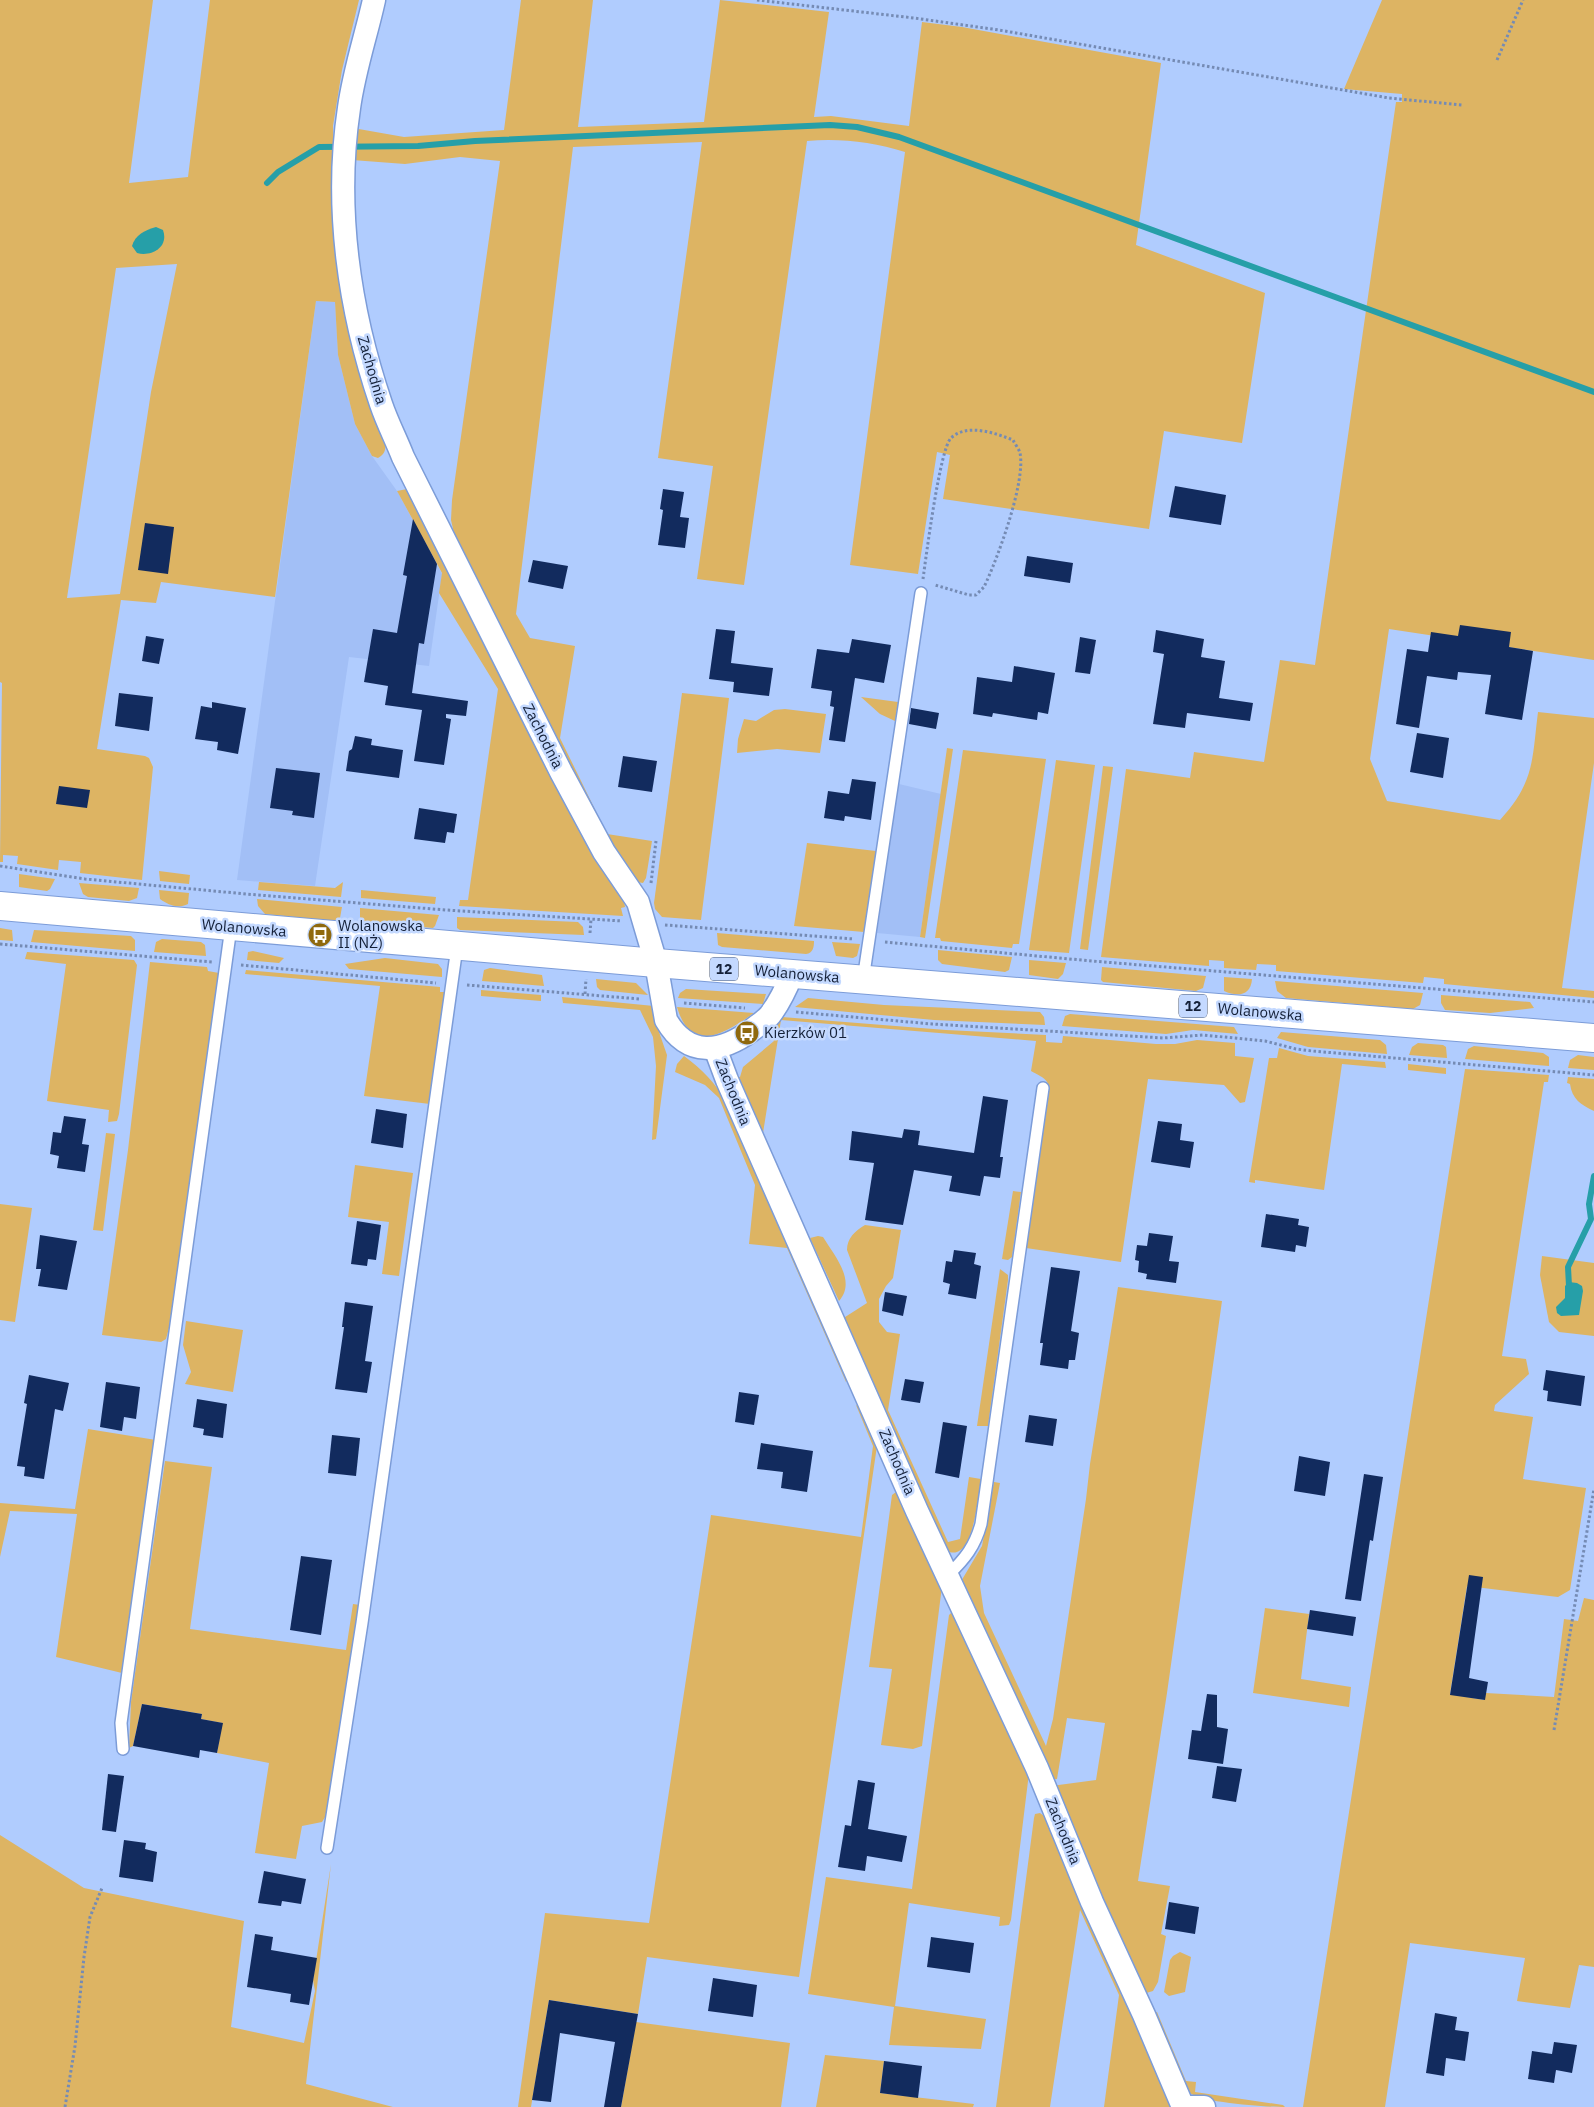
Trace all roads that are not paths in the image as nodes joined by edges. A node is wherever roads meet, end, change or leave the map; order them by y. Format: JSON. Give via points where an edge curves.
{"nodes":[{"id":1,"x":374,"y":0,"type":"edge"},
{"id":2,"x":922,"y":587,"type":"road end"},
{"id":3,"x":0,"y":906,"type":"edge"},
{"id":4,"x":231,"y":927,"type":"junction"},
{"id":5,"x":457,"y":947,"type":"junction"},
{"id":6,"x":656,"y":963,"type":"junction"},
{"id":7,"x":792,"y":974,"type":"junction"},
{"id":8,"x":863,"y":980,"type":"junction"},
{"id":9,"x":1594,"y":1038,"type":"edge"},
{"id":10,"x":715,"y":1048,"type":"junction"},
{"id":11,"x":1043,"y":1088,"type":"dead end"},
{"id":12,"x":948,"y":1575,"type":"junction"},
{"id":13,"x":123,"y":1749,"type":"dead end"},
{"id":14,"x":327,"y":1848,"type":"dead end"},
{"id":15,"x":1183,"y":2107,"type":"edge"},
{"id":16,"x":1204,"y":2107,"type":"edge"}],
"edges":[{"from":1,"to":6,"type":"street","name":"Zachodnia","via":[[349,107],[343,160],[344,221],[353,298],[370,372],[404,457],[556,763],[604,852],[638,902]]},
{"from":2,"to":8,"type":"lane"},
{"from":3,"to":4,"type":"main road","name":"Wolanowska","number":"12"},
{"from":4,"to":5,"type":"main road","name":"Wolanowska","number":"12"},
{"from":4,"to":13,"type":"lane","via":[[125,1691],[121,1723]]},
{"from":5,"to":6,"type":"main road","name":"Wolanowska","number":"12"},
{"from":5,"to":14,"type":"lane","via":[[362,1623]]},
{"from":6,"to":7,"type":"main road","name":"Wolanowska","number":"12"},
{"from":6,"to":10,"type":"street","name":"Zachodnia","via":[[666,1020],[671,1028],[679,1038],[689,1043]]},
{"from":7,"to":8,"type":"main road","name":"Wolanowska","number":"12"},
{"from":7,"to":10,"type":"street","via":[[782,998],[769,1017],[737,1040]]},
{"from":8,"to":9,"type":"main road","name":"Wolanowska","number":"12"},
{"from":10,"to":12,"type":"street","name":"Zachodnia","via":[[726,1080]]},
{"from":11,"to":12,"type":"lane","via":[[981,1524],[969,1553]]},
{"from":12,"to":15,"type":"street","name":"Zachodnia","via":[[1037,1768]]},
{"from":15,"to":16,"type":"street"}]}
